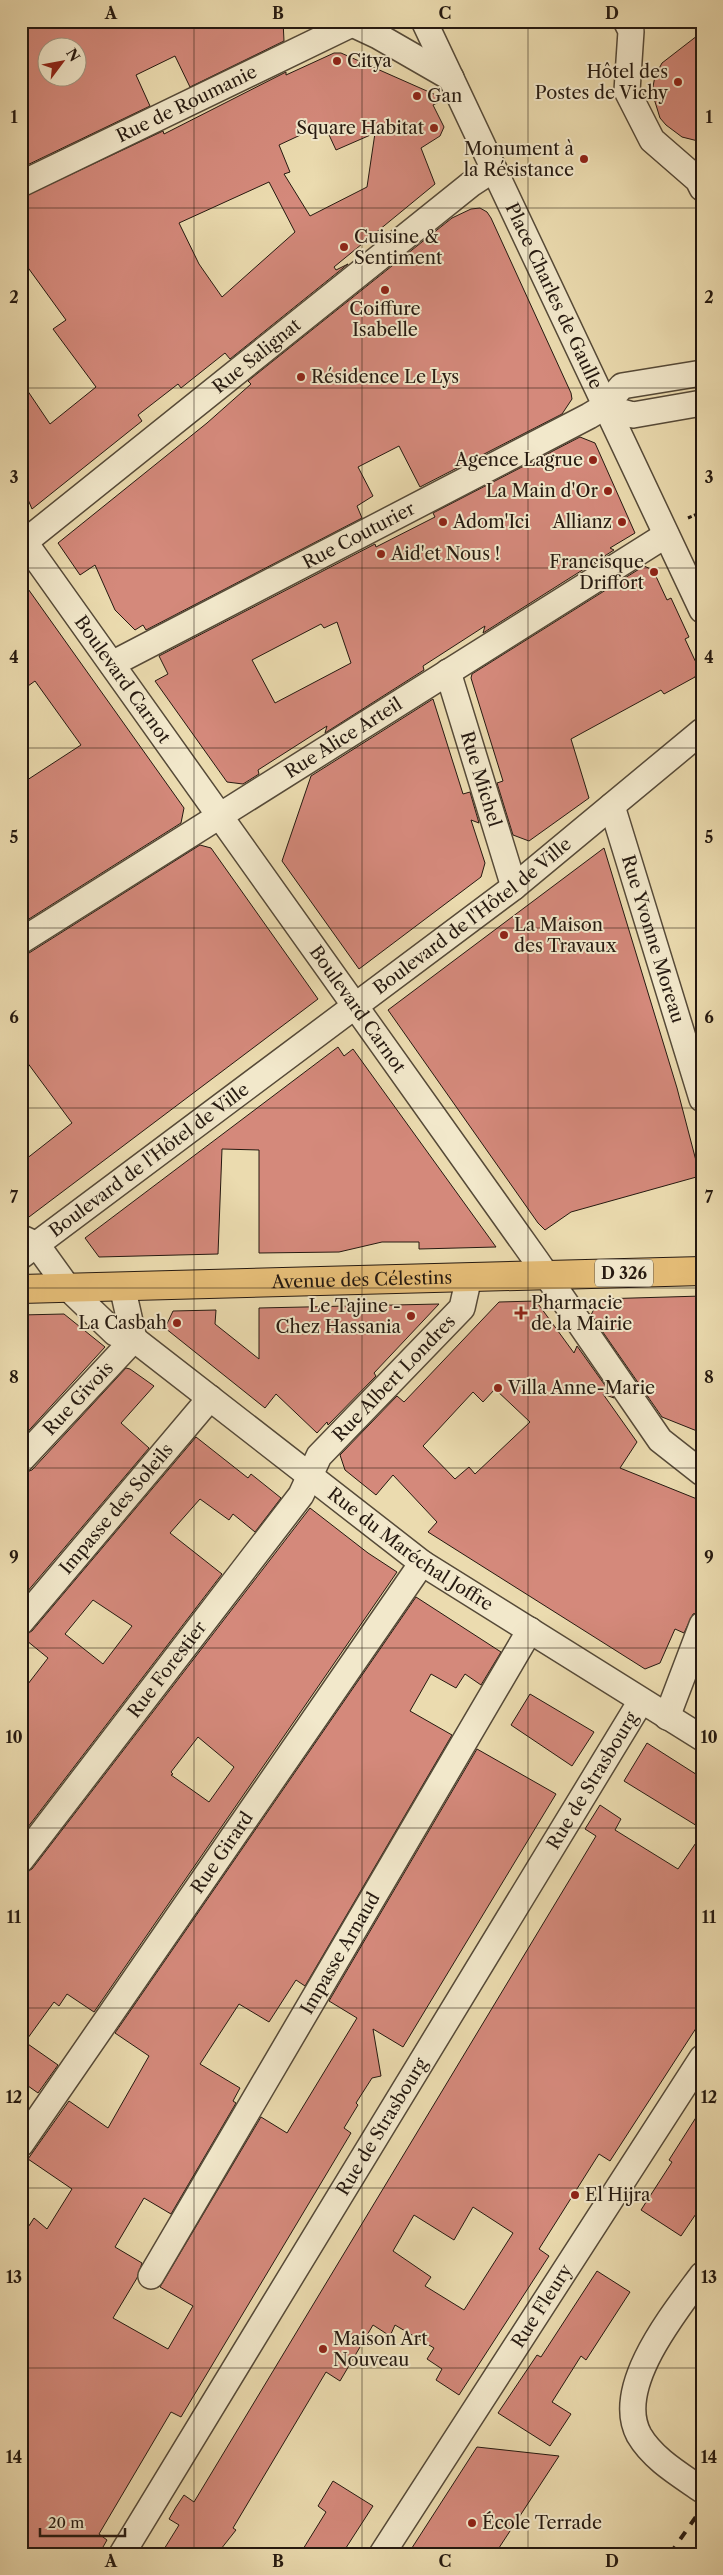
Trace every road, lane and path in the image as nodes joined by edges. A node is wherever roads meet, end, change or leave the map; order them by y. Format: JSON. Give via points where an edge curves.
{"nodes":[{"id":1,"x":424,"y":21,"type":"edge"},
{"id":2,"x":349,"y":23,"type":"edge"},
{"id":3,"x":630,"y":24,"type":"edge"},
{"id":4,"x":451,"y":78,"type":"junction"},
{"id":5,"x":494,"y":169,"type":"junction"},
{"id":6,"x":21,"y":184,"type":"edge"},
{"id":7,"x":702,"y":188,"type":"edge"},
{"id":8,"x":702,"y":373,"type":"edge"},
{"id":9,"x":702,"y":403,"type":"edge"},
{"id":10,"x":604,"y":407,"type":"junction"},
{"id":11,"x":666,"y":535,"type":"junction"},
{"id":12,"x":22,"y":541,"type":"edge"},
{"id":13,"x":702,"y":610,"type":"edge"},
{"id":14,"x":112,"y":664,"type":"junction"},
{"id":15,"x":448,"y":672,"type":"junction"},
{"id":16,"x":702,"y":731,"type":"edge"},
{"id":17,"x":612,"y":806,"type":"junction"},
{"id":18,"x":220,"y":816,"type":"junction"},
{"id":19,"x":514,"y":887,"type":"junction"},
{"id":20,"x":21,"y":941,"type":"edge"},
{"id":21,"x":355,"y":1006,"type":"junction"},
{"id":22,"x":702,"y":1099,"type":"edge"},
{"id":23,"x":26,"y":1246,"type":"edge"},
{"id":24,"x":702,"y":1270,"type":"edge"},
{"id":25,"x":547,"y":1276,"type":"junction"},
{"id":26,"x":469,"y":1277,"type":"junction"},
{"id":27,"x":122,"y":1286,"type":"junction"},
{"id":28,"x":68,"y":1288,"type":"junction"},
{"id":29,"x":21,"y":1289,"type":"edge"},
{"id":30,"x":134,"y":1339,"type":"junction"},
{"id":31,"x":210,"y":1398,"type":"junction"},
{"id":32,"x":21,"y":1460,"type":"edge"},
{"id":33,"x":702,"y":1473,"type":"edge"},
{"id":34,"x":311,"y":1476,"type":"junction"},
{"id":35,"x":422,"y":1563,"type":"junction"},
{"id":36,"x":21,"y":1622,"type":"edge"},
{"id":37,"x":702,"y":1625,"type":"edge"},
{"id":38,"x":530,"y":1630,"type":"junction"},
{"id":39,"x":642,"y":1700,"type":"junction"},
{"id":40,"x":667,"y":1717,"type":"junction"},
{"id":41,"x":702,"y":1738,"type":"edge"},
{"id":42,"x":21,"y":1860,"type":"edge"},
{"id":43,"x":702,"y":2058,"type":"edge"},
{"id":44,"x":21,"y":2144,"type":"edge"},
{"id":45,"x":702,"y":2275,"type":"edge"},
{"id":46,"x":150,"y":2276,"type":"dead end"},
{"id":47,"x":702,"y":2490,"type":"edge"},
{"id":48,"x":122,"y":2554,"type":"edge"},
{"id":49,"x":382,"y":2554,"type":"edge"}],
"edges":[{"from":1,"to":4,"type":"street","name":"Place Charles de Gaulle"},
{"from":2,"to":4,"type":"street"},
{"from":2,"to":6,"type":"street","name":"Rue de Roumanie"},
{"from":3,"to":7,"type":"street","via":[[626,91],[652,140],[698,180]]},
{"from":4,"to":5,"type":"street","name":"Place Charles de Gaulle"},
{"from":5,"to":10,"type":"street","name":"Place Charles de Gaulle"},
{"from":5,"to":12,"type":"street","name":"Rue Salignat","via":[[470,184]]},
{"from":8,"to":10,"type":"street","name":"Place Charles de Gaulle","via":[[622,386]]},
{"from":9,"to":10,"type":"street","name":"Place Charles de Gaulle","via":[[633,415]]},
{"from":10,"to":11,"type":"street"},
{"from":10,"to":14,"type":"street","name":"Rue Couturier"},
{"from":11,"to":13,"type":"street"},
{"from":11,"to":15,"type":"street","name":"Rue Alice Arteil"},
{"from":12,"to":14,"type":"street","name":"Boulevard Carnot"},
{"from":14,"to":18,"type":"street","name":"Boulevard Carnot"},
{"from":15,"to":18,"type":"street","name":"Rue Alice Arteil"},
{"from":15,"to":19,"type":"street","name":"Rue Michel"},
{"from":16,"to":17,"type":"street","name":"Boulevard de l'Hôtel de Ville"},
{"from":17,"to":19,"type":"street","name":"Boulevard de l'Hôtel de Ville"},
{"from":17,"to":22,"type":"street","name":"Rue Yvonne Moreau"},
{"from":18,"to":20,"type":"street","name":"Rue Alice Arteil"},
{"from":18,"to":21,"type":"street","name":"Boulevard Carnot"},
{"from":19,"to":21,"type":"street","name":"Boulevard de l'Hôtel de Ville"},
{"from":21,"to":23,"type":"street","name":"Boulevard de l'Hôtel de Ville"},
{"from":21,"to":25,"type":"street","name":"Boulevard Carnot"},
{"from":23,"to":28,"type":"street","name":"Rue du Maréchal Joffre"},
{"from":24,"to":25,"type":"main road","name":"Avenue des Célestins","number":"D 326"},
{"from":25,"to":26,"type":"main road","name":"Avenue des Célestins","number":"D 326"},
{"from":25,"to":33,"type":"street","name":"Boulevard Carnot","via":[[660,1440]]},
{"from":26,"to":27,"type":"main road","name":"Avenue des Célestins","number":"D 326"},
{"from":26,"to":34,"type":"street","name":"Rue Albert Londres","via":[[462,1308],[319,1456]]},
{"from":27,"to":28,"type":"main road","name":"Avenue des Célestins","number":"D 326"},
{"from":27,"to":30,"type":"street"},
{"from":28,"to":29,"type":"main road","name":"Avenue des Célestins","number":"D 326"},
{"from":28,"to":30,"type":"street","name":"Rue du Maréchal Joffre","via":[[116,1333]]},
{"from":30,"to":31,"type":"street","name":"Rue du Maréchal Joffre"},
{"from":30,"to":32,"type":"street","name":"Rue Givois"},
{"from":31,"to":34,"type":"street","name":"Rue du Maréchal Joffre"},
{"from":31,"to":36,"type":"street","name":"Impasse des Soleils"},
{"from":34,"to":35,"type":"street","name":"Rue du Maréchal Joffre"},
{"from":34,"to":42,"type":"street","name":"Rue Forestier","via":[[301,1495]]},
{"from":35,"to":38,"type":"street","name":"Rue du Maréchal Joffre"},
{"from":35,"to":44,"type":"street","name":"Rue Girard"},
{"from":37,"to":40,"type":"street"},
{"from":38,"to":39,"type":"street","name":"Rue du Maréchal Joffre"},
{"from":38,"to":46,"type":"street","name":"Impasse Arnaud"},
{"from":39,"to":40,"type":"street","name":"Rue du Maréchal Joffre"},
{"from":39,"to":48,"type":"street","name":"Rue de Strasbourg"},
{"from":40,"to":41,"type":"street","name":"Rue du Maréchal Joffre"},
{"from":43,"to":49,"type":"street","name":"Rue Fleury"},
{"from":45,"to":47,"type":"street","via":[[662,2331],[636,2384],[632,2401],[632,2418],[651,2452]]}]}
